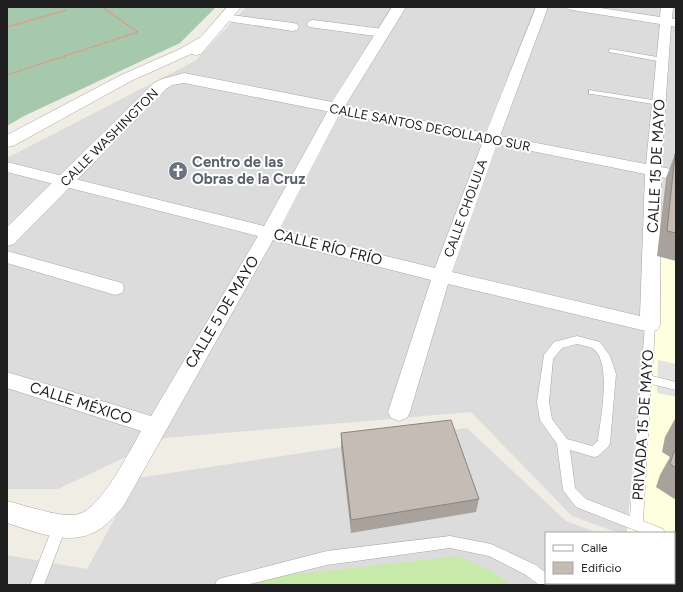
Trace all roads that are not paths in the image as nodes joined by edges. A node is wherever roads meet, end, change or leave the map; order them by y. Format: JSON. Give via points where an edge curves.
{"nodes":[{"id":1,"x":234,"y":7,"type":"edge"},
{"id":2,"x":399,"y":7,"type":"edge"},
{"id":3,"x":542,"y":7,"type":"edge"},
{"id":4,"x":572,"y":7,"type":"edge"},
{"id":5,"x":670,"y":17,"type":"edge"},
{"id":6,"x":224,"y":18,"type":"junction"},
{"id":7,"x":313,"y":24,"type":"dead end"},
{"id":8,"x":293,"y":27,"type":"dead end"},
{"id":9,"x":383,"y":33,"type":"junction"},
{"id":10,"x":204,"y":40,"type":"junction"},
{"id":11,"x":611,"y":51,"type":"dead end"},
{"id":12,"x":663,"y":60,"type":"junction"},
{"id":13,"x":141,"y":70,"type":"junction"},
{"id":14,"x":184,"y":78,"type":"junction"},
{"id":15,"x":160,"y":86,"type":"junction"},
{"id":16,"x":592,"y":92,"type":"dead end"},
{"id":17,"x":659,"y":104,"type":"junction"},
{"id":18,"x":336,"y":108,"type":"junction"},
{"id":19,"x":491,"y":139,"type":"junction"},
{"id":20,"x":7,"y":142,"type":"edge"},
{"id":21,"x":7,"y":167,"type":"edge"},
{"id":22,"x":653,"y":170,"type":"junction"},
{"id":23,"x":676,"y":175,"type":"edge"},
{"id":24,"x":64,"y":183,"type":"junction"},
{"id":25,"x":269,"y":232,"type":"junction"},
{"id":26,"x":7,"y":239,"type":"edge"},
{"id":27,"x":7,"y":257,"type":"edge"},
{"id":28,"x":440,"y":276,"type":"junction"},
{"id":29,"x":115,"y":288,"type":"dead end"},
{"id":30,"x":650,"y":324,"type":"junction"},
{"id":31,"x":647,"y":379,"type":"junction"},
{"id":32,"x":7,"y":380,"type":"edge"},
{"id":33,"x":676,"y":386,"type":"edge"},
{"id":34,"x":399,"y":412,"type":"dead end"},
{"id":35,"x":154,"y":426,"type":"junction"},
{"id":36,"x":563,"y":443,"type":"junction"},
{"id":37,"x":7,"y":512,"type":"edge"},
{"id":38,"x":60,"y":525,"type":"junction"},
{"id":39,"x":636,"y":525,"type":"junction"},
{"id":40,"x":655,"y":532,"type":"edge"},
{"id":41,"x":545,"y":581,"type":"edge"},
{"id":42,"x":37,"y":585,"type":"edge"},
{"id":43,"x":222,"y":585,"type":"edge"}],
"edges":[{"from":1,"to":6,"type":"street"},
{"from":2,"to":9,"type":"street","name":"CALLE 5 DE MAYO"},
{"from":3,"to":19,"type":"street","name":"CALLE CHOLULA"},
{"from":4,"to":5,"type":"street"},
{"from":5,"to":12,"type":"street","name":"CALLE 15 DE MAYO"},
{"from":6,"to":8,"type":"street"},
{"from":6,"to":10,"type":"street"},
{"from":7,"to":9,"type":"street"},
{"from":9,"to":18,"type":"street","name":"CALLE 5 DE MAYO"},
{"from":10,"to":13,"type":"street","via":[[183,53]]},
{"from":10,"to":14,"type":"street","via":[[179,71]]},
{"from":11,"to":12,"type":"lane"},
{"from":12,"to":17,"type":"street","name":"CALLE 15 DE MAYO"},
{"from":13,"to":15,"type":"street","via":[[158,76]]},
{"from":13,"to":20,"type":"street"},
{"from":14,"to":15,"type":"street","name":"CALLE WASHINGTON"},
{"from":14,"to":18,"type":"street","name":"CALLE SANTOS DEGOLLADO SUR"},
{"from":15,"to":24,"type":"street","name":"CALLE WASHINGTON"},
{"from":16,"to":17,"type":"lane"},
{"from":17,"to":22,"type":"street","name":"CALLE 15 DE MAYO"},
{"from":18,"to":19,"type":"street","name":"CALLE SANTOS DEGOLLADO SUR"},
{"from":18,"to":25,"type":"street","name":"CALLE 5 DE MAYO"},
{"from":19,"to":22,"type":"street","name":"CALLE SANTOS DEGOLLADO SUR"},
{"from":19,"to":28,"type":"street","name":"CALLE CHOLULA"},
{"from":21,"to":24,"type":"street","name":"CALLE RÍO FRÍO"},
{"from":22,"to":23,"type":"street","name":"CALLE SANTOS DEGOLLADO SUR"},
{"from":22,"to":30,"type":"street","name":"CALLE 15 DE MAYO"},
{"from":24,"to":25,"type":"street","name":"CALLE RÍO FRÍO"},
{"from":24,"to":26,"type":"street","name":"CALLE WASHINGTON"},
{"from":25,"to":28,"type":"street","name":"CALLE RÍO FRÍO"},
{"from":25,"to":35,"type":"street","name":"CALLE 5 DE MAYO"},
{"from":27,"to":29,"type":"street"},
{"from":28,"to":30,"type":"street","name":"CALLE RÍO FRÍO"},
{"from":28,"to":34,"type":"street","name":"CALLE CHOLULA"},
{"from":30,"to":31,"type":"lane","name":"PRIVADA 15 DE MAYO"},
{"from":31,"to":33,"type":"lane"},
{"from":31,"to":39,"type":"lane","name":"PRIVADA 15 DE MAYO"},
{"from":32,"to":35,"type":"street","name":"CALLE MÉXICO"},
{"from":35,"to":38,"type":"street","name":"CALLE 5 DE MAYO","via":[[114,499],[95,518],[84,524],[76,527]]},
{"from":36,"to":36,"type":"lane","via":[[546,420],[543,402],[548,358],[558,346],[578,340],[596,345],[605,356],[610,374],[604,443],[594,452]]},
{"from":36,"to":39,"type":"lane","via":[[568,490],[581,503]]},
{"from":37,"to":38,"type":"street","name":"CALLE 5 DE MAYO"},
{"from":38,"to":42,"type":"lane"},
{"from":39,"to":40,"type":"lane"},
{"from":41,"to":43,"type":"lane","via":[[530,570],[491,550],[450,542],[327,558],[272,570]]}]}
